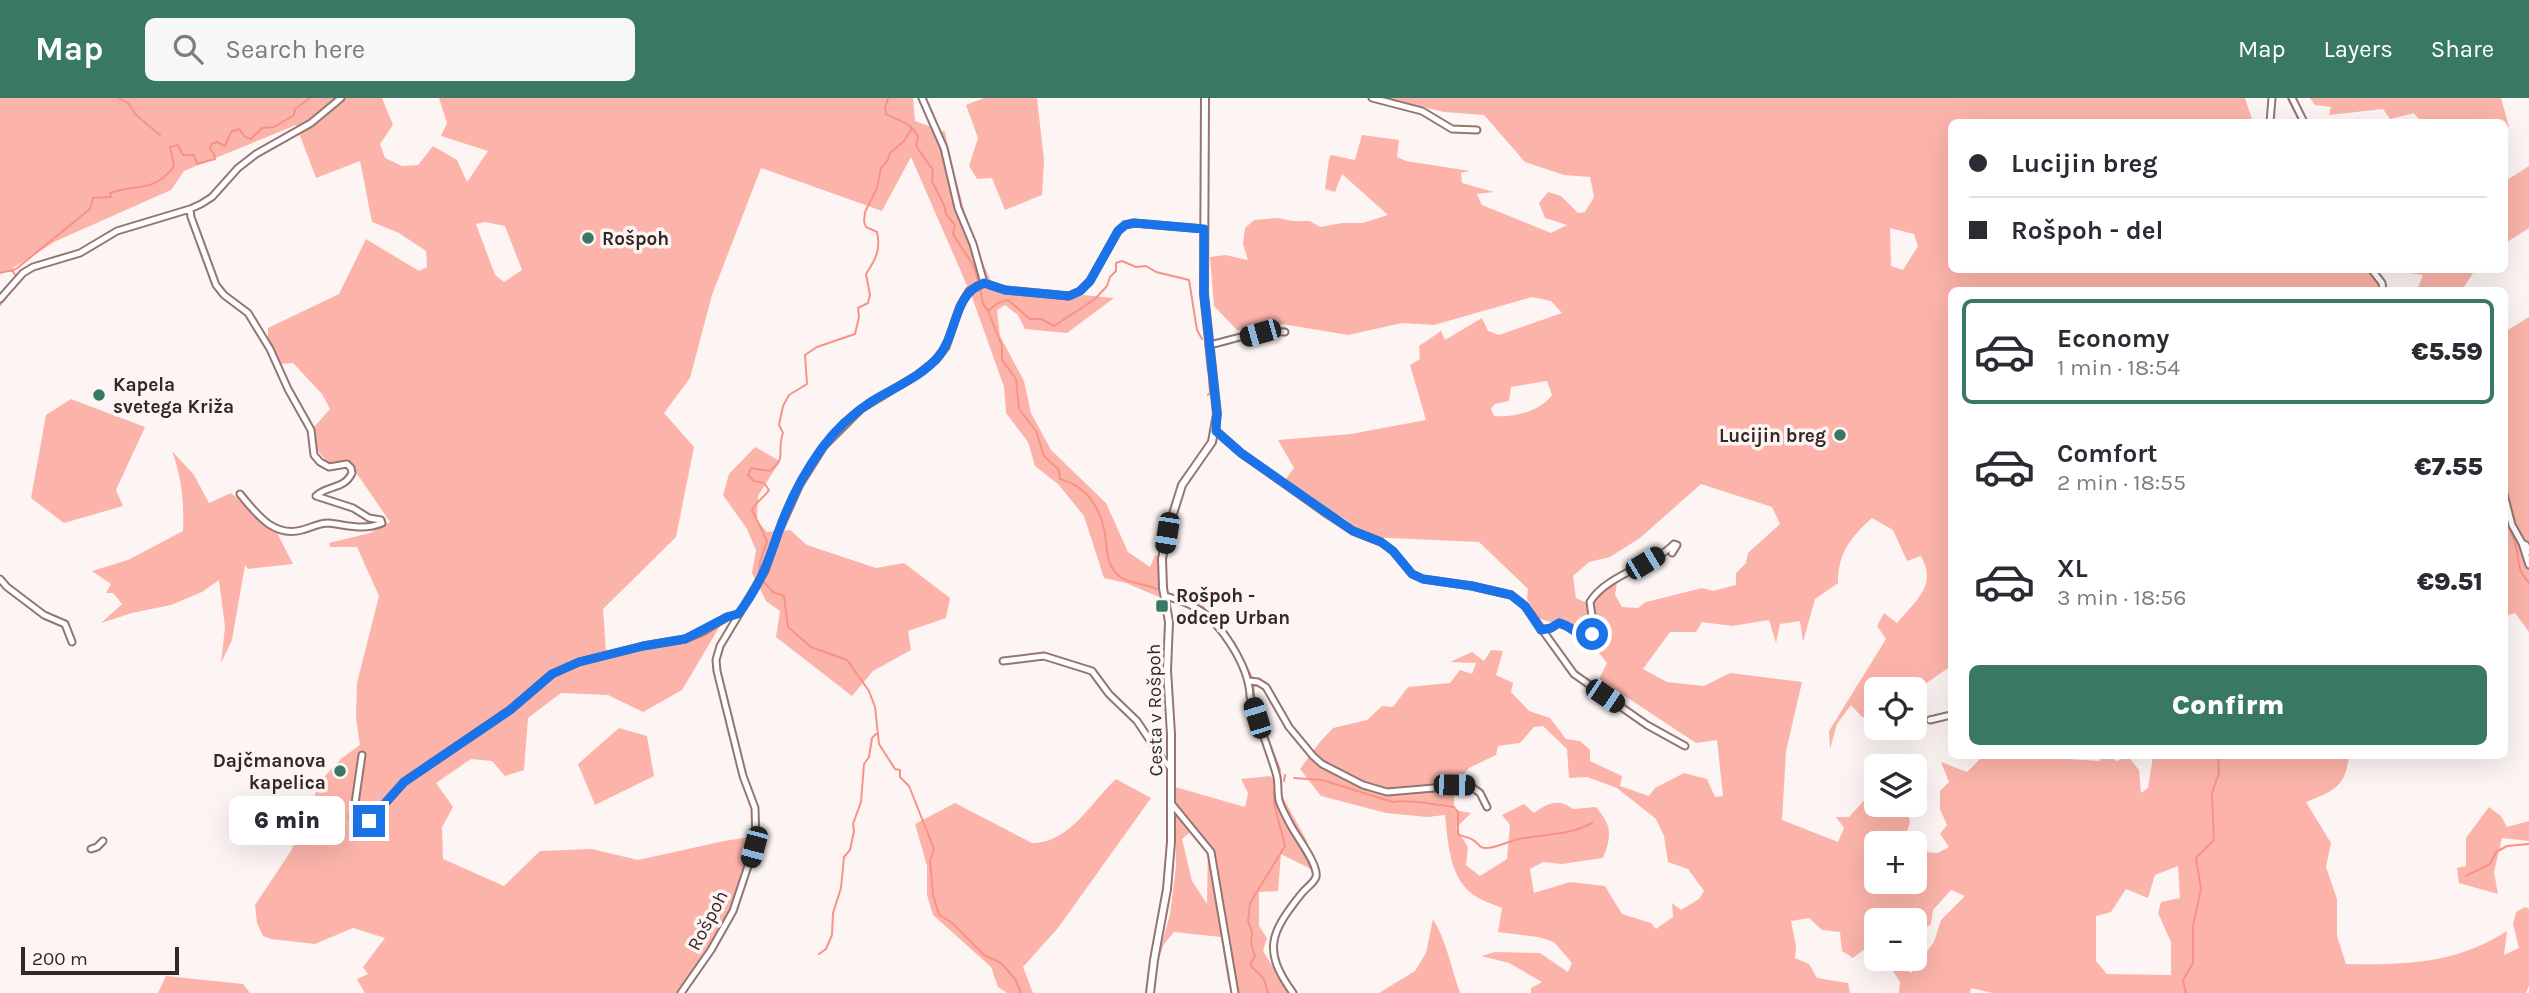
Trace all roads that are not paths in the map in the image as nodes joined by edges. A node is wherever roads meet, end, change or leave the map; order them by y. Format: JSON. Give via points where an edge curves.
{"nodes":[{"id":1,"x":341,"y":98,"type":"edge"},
{"id":2,"x":922,"y":98,"type":"edge"},
{"id":3,"x":1205,"y":98,"type":"edge"},
{"id":4,"x":1372,"y":98,"type":"edge"},
{"id":5,"x":2272,"y":98,"type":"edge"},
{"id":6,"x":2292,"y":98,"type":"edge"},
{"id":7,"x":2270,"y":119,"type":"edge"},
{"id":8,"x":2302,"y":119,"type":"edge"},
{"id":9,"x":1476,"y":130,"type":"dead end"},
{"id":10,"x":190,"y":209,"type":"junction"},
{"id":11,"x":1204,"y":229,"type":"junction"},
{"id":12,"x":980,"y":284,"type":"junction"},
{"id":13,"x":0,"y":299,"type":"edge"},
{"id":14,"x":1285,"y":332,"type":"dead end"},
{"id":15,"x":1210,"y":345,"type":"junction"},
{"id":16,"x":1216,"y":431,"type":"junction"},
{"id":17,"x":240,"y":494,"type":"dead end"},
{"id":18,"x":2508,"y":510,"type":"edge"},
{"id":19,"x":2522,"y":543,"type":"junction"},
{"id":20,"x":2529,"y":552,"type":"edge"},
{"id":21,"x":1672,"y":553,"type":"dead end"},
{"id":22,"x":2529,"y":565,"type":"edge"},
{"id":23,"x":0,"y":579,"type":"edge"},
{"id":24,"x":1165,"y":596,"type":"junction"},
{"id":25,"x":738,"y":614,"type":"junction"},
{"id":26,"x":1541,"y":630,"type":"junction"},
{"id":27,"x":72,"y":642,"type":"dead end"},
{"id":28,"x":1003,"y":662,"type":"dead end"},
{"id":29,"x":1250,"y":681,"type":"junction"},
{"id":30,"x":1948,"y":716,"type":"edge"},
{"id":31,"x":1930,"y":720,"type":"dead end"},
{"id":32,"x":1685,"y":746,"type":"dead end"},
{"id":33,"x":362,"y":755,"type":"dead end"},
{"id":34,"x":1170,"y":767,"type":"junction"},
{"id":35,"x":1171,"y":803,"type":"junction"},
{"id":36,"x":1488,"y":807,"type":"dead end"},
{"id":37,"x":103,"y":841,"type":"dead end"},
{"id":38,"x":91,"y":849,"type":"dead end"},
{"id":39,"x":681,"y":993,"type":"edge"},
{"id":40,"x":1150,"y":993,"type":"edge"},
{"id":41,"x":1235,"y":993,"type":"edge"},
{"id":42,"x":1293,"y":993,"type":"edge"}],
"edges":[{"from":1,"to":10,"type":"street","via":[[311,122],[256,154],[212,197]]},
{"from":2,"to":12,"type":"street","via":[[944,148],[958,208],[974,244]]},
{"from":3,"to":11,"type":"street"},
{"from":4,"to":9,"type":"street","via":[[1422,111],[1452,129]]},
{"from":5,"to":7,"type":"street"},
{"from":6,"to":8,"type":"street"},
{"from":10,"to":13,"type":"street","via":[[117,231],[80,253],[33,267]]},
{"from":10,"to":17,"type":"street","via":[[216,285],[248,313],[270,349],[311,430],[316,458],[329,467],[346,464],[351,468],[347,482],[316,496],[382,523],[358,528],[324,523],[282,532],[265,522]]},
{"from":11,"to":12,"type":"street","via":[[1125,225],[1090,281],[1069,296]]},
{"from":11,"to":15,"type":"street"},
{"from":12,"to":25,"type":"street","name":"Rošpoh","via":[[963,300],[946,347],[936,360],[861,409],[824,446],[800,484],[765,571]]},
{"from":14,"to":15,"type":"street"},
{"from":15,"to":16,"type":"street"},
{"from":16,"to":24,"type":"street","name":"Cesta v Rošpoh","via":[[1182,485],[1174,510],[1163,559]]},
{"from":16,"to":26,"type":"street","via":[[1344,526],[1381,542],[1412,574],[1511,595]]},
{"from":18,"to":19,"type":"street"},
{"from":19,"to":20,"type":"street"},
{"from":19,"to":22,"type":"street"},
{"from":21,"to":26,"type":"street","via":[[1677,545],[1594,595],[1589,641],[1559,623]]},
{"from":23,"to":27,"type":"street","via":[[44,615],[65,624]]},
{"from":24,"to":29,"type":"street","via":[[1197,608],[1207,617],[1241,661]]},
{"from":24,"to":34,"type":"street","name":"Cesta v Rošpoh"},
{"from":25,"to":33,"type":"street","via":[[685,639],[579,662],[552,674],[510,710],[404,782],[366,825],[356,828],[354,809]]},
{"from":25,"to":39,"type":"street","name":"Rošpoh","via":[[720,646],[716,665],[755,808],[755,842],[733,911]]},
{"from":26,"to":32,"type":"street","via":[[1574,674]]},
{"from":28,"to":34,"type":"street","via":[[1044,656],[1092,671]]},
{"from":29,"to":36,"type":"street","via":[[1266,687],[1289,727],[1322,764],[1387,792],[1469,785]]},
{"from":29,"to":42,"type":"street","via":[[1250,696],[1279,783],[1278,798],[1317,875],[1281,922],[1274,942],[1273,958]]},
{"from":30,"to":31,"type":"street"},
{"from":34,"to":35,"type":"street","name":"Cesta v Rošpoh"},
{"from":35,"to":40,"type":"street","name":"Cesta v Rošpoh","via":[[1170,866]]},
{"from":35,"to":41,"type":"street","via":[[1211,852]]},
{"from":37,"to":38,"type":"street"}]}
